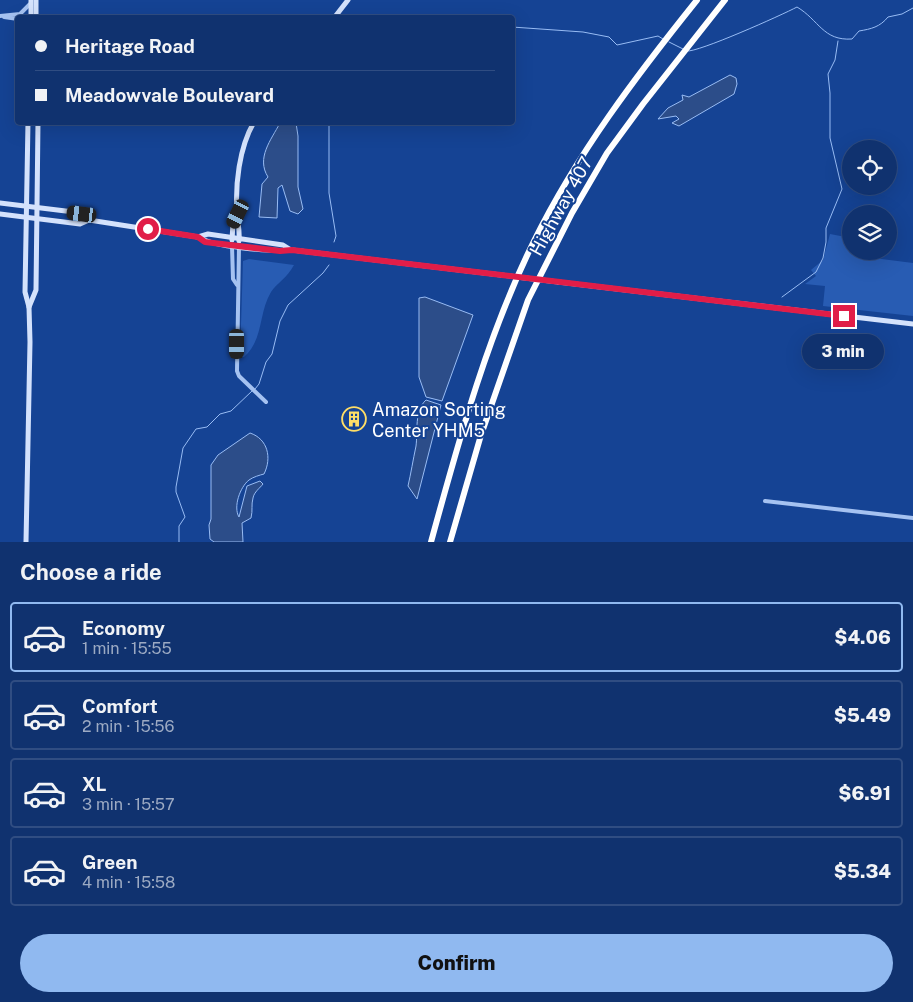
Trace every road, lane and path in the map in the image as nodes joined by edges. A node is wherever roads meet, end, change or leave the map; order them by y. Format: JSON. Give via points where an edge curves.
{"nodes":[{"id":1,"x":348,"y":0,"type":"edge"},
{"id":2,"x":697,"y":0,"type":"edge"},
{"id":3,"x":725,"y":0,"type":"edge"},
{"id":4,"x":33,"y":1,"type":"edge"},
{"id":5,"x":31,"y":15,"type":"edge"},
{"id":6,"x":35,"y":15,"type":"edge"},
{"id":7,"x":336,"y":15,"type":"edge"},
{"id":8,"x":1,"y":16,"type":"edge"},
{"id":9,"x":15,"y":18,"type":"edge"},
{"id":10,"x":28,"y":125,"type":"edge"},
{"id":11,"x":38,"y":125,"type":"edge"},
{"id":12,"x":253,"y":125,"type":"edge"},
{"id":13,"x":0,"y":203,"type":"edge"},
{"id":14,"x":27,"y":207,"type":"junction"},
{"id":15,"x":37,"y":208,"type":"junction"},
{"id":16,"x":0,"y":214,"type":"edge"},
{"id":17,"x":238,"y":214,"type":"junction"},
{"id":18,"x":27,"y":217,"type":"junction"},
{"id":19,"x":37,"y":218,"type":"junction"},
{"id":20,"x":89,"y":220,"type":"junction"},
{"id":21,"x":198,"y":237,"type":"junction"},
{"id":22,"x":232,"y":238,"type":"junction"},
{"id":23,"x":239,"y":239,"type":"junction"},
{"id":24,"x":232,"y":246,"type":"junction"},
{"id":25,"x":239,"y":247,"type":"junction"},
{"id":26,"x":292,"y":250,"type":"junction"},
{"id":27,"x":237,"y":285,"type":"junction"},
{"id":28,"x":29,"y":307,"type":"junction"},
{"id":29,"x":913,"y":324,"type":"edge"},
{"id":30,"x":266,"y":402,"type":"dead end"},
{"id":31,"x":765,"y":501,"type":"dead end"},
{"id":32,"x":913,"y":518,"type":"edge"},
{"id":33,"x":26,"y":542,"type":"edge"},
{"id":34,"x":431,"y":542,"type":"edge"},
{"id":35,"x":450,"y":542,"type":"edge"}],
"edges":[{"from":1,"to":7,"type":"main road"},
{"from":2,"to":34,"type":"highway","name":"Highway 407","via":[[612,109],[534,241],[502,314],[460,434]]},
{"from":3,"to":35,"type":"highway","name":"Highway 407","via":[[607,153],[572,213],[528,300],[481,435]]},
{"from":4,"to":5,"type":"main road"},
{"from":4,"to":6,"type":"main road"},
{"from":4,"to":8,"type":"street","via":[[23,12]]},
{"from":8,"to":9,"type":"street"},
{"from":10,"to":14,"type":"main road"},
{"from":11,"to":15,"type":"main road"},
{"from":12,"to":17,"type":"main road","via":[[240,166]]},
{"from":13,"to":14,"type":"main road"},
{"from":14,"to":15,"type":"main road"},
{"from":14,"to":18,"type":"main road"},
{"from":15,"to":19,"type":"main road"},
{"from":15,"to":20,"type":"main road","via":[[82,214]]},
{"from":16,"to":18,"type":"main road"},
{"from":17,"to":22,"type":"main road"},
{"from":17,"to":23,"type":"main road"},
{"from":18,"to":19,"type":"main road"},
{"from":18,"to":28,"type":"main road","via":[[25,292]]},
{"from":19,"to":20,"type":"main road","via":[[80,224]]},
{"from":19,"to":28,"type":"main road","via":[[36,290]]},
{"from":20,"to":21,"type":"main road"},
{"from":21,"to":22,"type":"main road","via":[[208,234]]},
{"from":21,"to":24,"type":"main road","via":[[205,242]]},
{"from":22,"to":23,"type":"main road"},
{"from":22,"to":24,"type":"main road"},
{"from":23,"to":25,"type":"main road"},
{"from":23,"to":26,"type":"main road","via":[[283,245]]},
{"from":24,"to":25,"type":"main road"},
{"from":24,"to":27,"type":"street","via":[[233,279]]},
{"from":25,"to":26,"type":"main road"},
{"from":25,"to":27,"type":"street","via":[[240,279]]},
{"from":26,"to":29,"type":"main road","bridge":true},
{"from":27,"to":30,"type":"street","via":[[237,371]]},
{"from":28,"to":33,"type":"main road"},
{"from":31,"to":32,"type":"street"}]}
